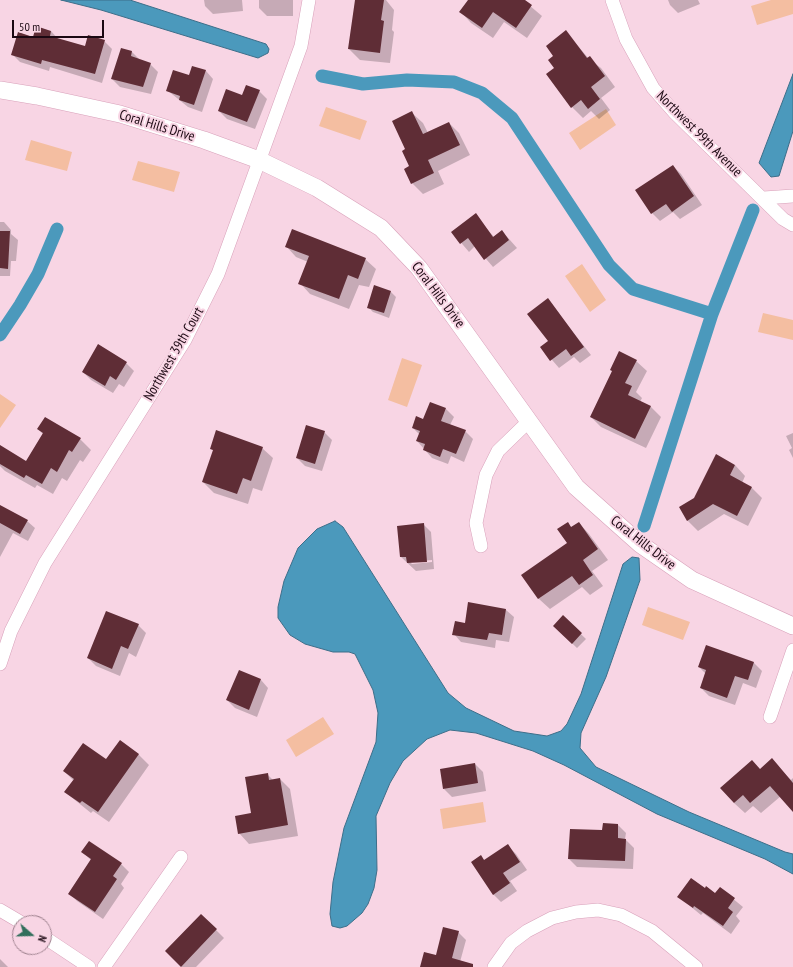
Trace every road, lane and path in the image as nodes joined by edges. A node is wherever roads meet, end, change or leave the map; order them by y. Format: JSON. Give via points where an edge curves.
{"nodes":[{"id":1,"x":309,"y":0,"type":"edge"},
{"id":2,"x":612,"y":0,"type":"edge"},
{"id":3,"x":0,"y":90,"type":"edge"},
{"id":4,"x":259,"y":160,"type":"junction"},
{"id":5,"x":793,"y":196,"type":"edge"},
{"id":6,"x":764,"y":198,"type":"junction"},
{"id":7,"x":793,"y":225,"type":"edge"},
{"id":8,"x":528,"y":422,"type":"junction"},
{"id":9,"x":481,"y":546,"type":"dead end"},
{"id":10,"x":793,"y":626,"type":"edge"},
{"id":11,"x":793,"y":650,"type":"edge"},
{"id":12,"x":0,"y":664,"type":"edge"},
{"id":13,"x":770,"y":717,"type":"dead end"},
{"id":14,"x":181,"y":857,"type":"dead end"},
{"id":15,"x":0,"y":910,"type":"edge"},
{"id":16,"x":12,"y":917,"type":"edge"},
{"id":17,"x":52,"y":942,"type":"edge"},
{"id":18,"x":89,"y":967,"type":"edge"},
{"id":19,"x":104,"y":967,"type":"edge"},
{"id":20,"x":494,"y":967,"type":"edge"},
{"id":21,"x":696,"y":967,"type":"edge"}],
"edges":[{"from":1,"to":4,"type":"street","name":"Northwest 39th Court","via":[[301,46]]},
{"from":2,"to":6,"type":"street","name":"Northwest 99th Avenue","via":[[626,39],[653,88],[674,112]]},
{"from":3,"to":4,"type":"street","name":"Coral Hills Drive","via":[[120,114]]},
{"from":4,"to":8,"type":"street","name":"Coral Hills Drive","via":[[318,188],[381,228],[420,268]]},
{"from":4,"to":12,"type":"street","name":"Northwest 39th Court","via":[[218,274],[186,340],[45,563],[11,631]]},
{"from":5,"to":6,"type":"street"},
{"from":6,"to":7,"type":"street","name":"Northwest 99th Avenue","via":[[783,219]]},
{"from":8,"to":9,"type":"street","via":[[498,451],[486,475],[476,523]]},
{"from":8,"to":10,"type":"street","name":"Coral Hills Drive","via":[[576,487],[640,544],[692,580]]},
{"from":11,"to":13,"type":"street"},
{"from":14,"to":19,"type":"street"},
{"from":15,"to":16,"type":"street"},
{"from":17,"to":18,"type":"street"},
{"from":20,"to":21,"type":"street","via":[[511,943],[527,931],[552,918],[598,910],[621,915],[652,931]]}]}
